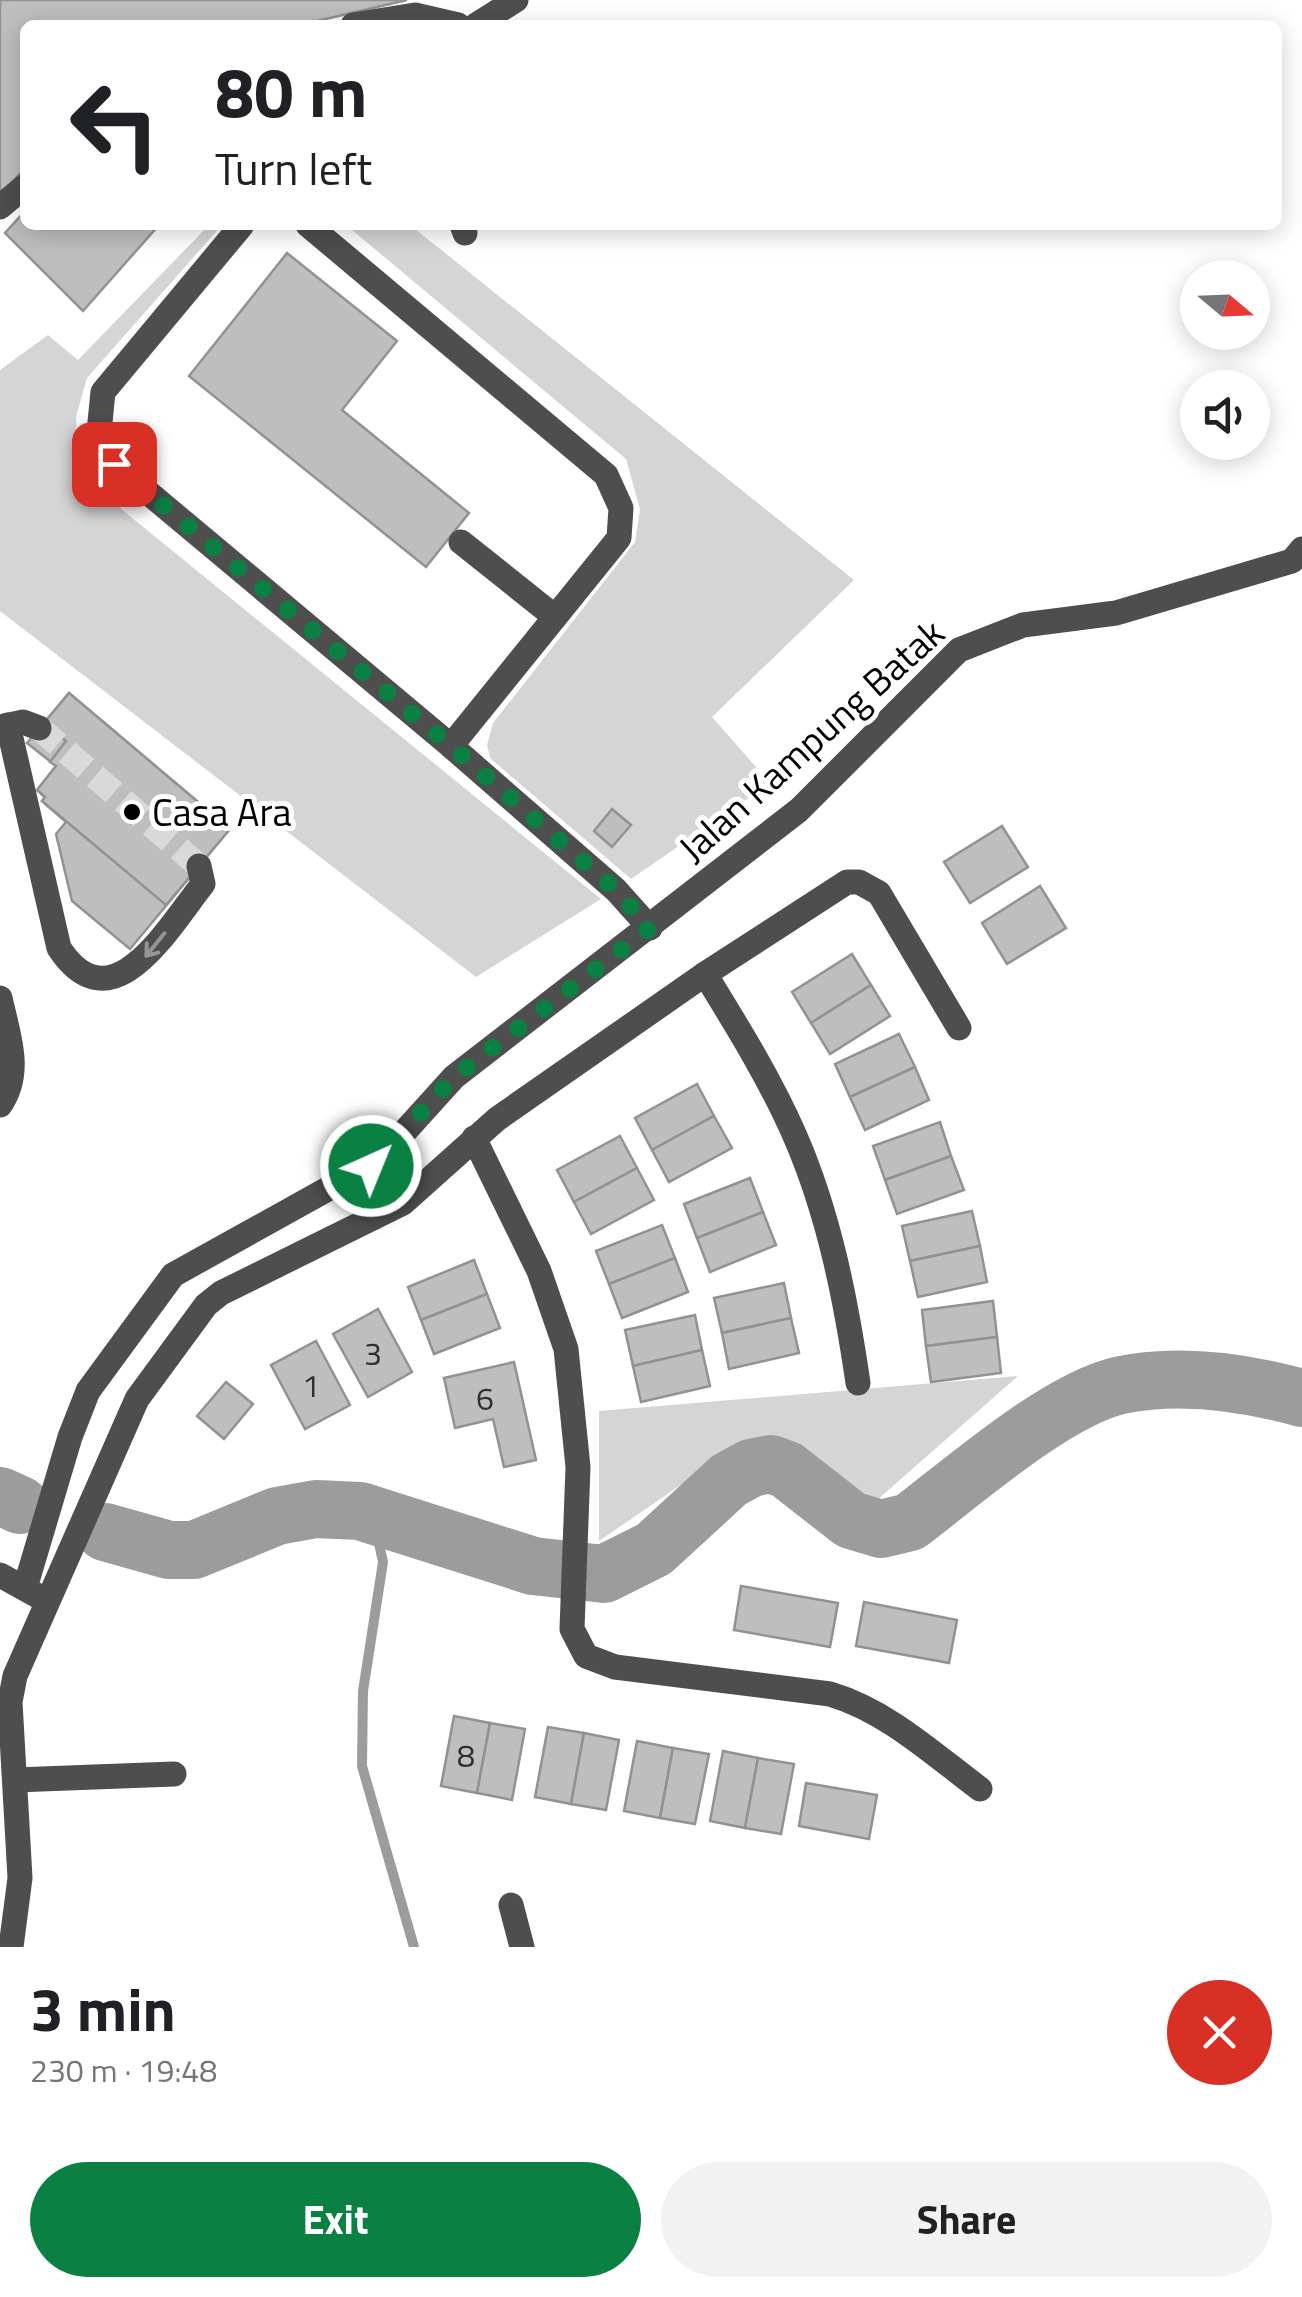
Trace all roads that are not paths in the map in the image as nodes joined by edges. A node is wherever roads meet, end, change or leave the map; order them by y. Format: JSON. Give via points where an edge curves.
{"nodes":[{"id":1,"x":516,"y":0,"type":"edge"},
{"id":2,"x":384,"y":20,"type":"edge"},
{"id":3,"x":436,"y":20,"type":"edge"},
{"id":4,"x":489,"y":20,"type":"edge"},
{"id":5,"x":20,"y":190,"type":"edge"},
{"id":6,"x":0,"y":208,"type":"edge"},
{"id":7,"x":238,"y":230,"type":"edge"},
{"id":8,"x":314,"y":230,"type":"edge"},
{"id":9,"x":461,"y":542,"type":"dead end"},
{"id":10,"x":1302,"y":549,"type":"edge"},
{"id":11,"x":555,"y":617,"type":"junction"},
{"id":12,"x":4,"y":726,"type":"edge"},
{"id":13,"x":39,"y":728,"type":"tunnel mouth"},
{"id":14,"x":451,"y":746,"type":"junction"},
{"id":15,"x":199,"y":866,"type":"dead end"},
{"id":16,"x":650,"y":928,"type":"junction"},
{"id":17,"x":704,"y":974,"type":"junction"},
{"id":18,"x":0,"y":998,"type":"edge"},
{"id":19,"x":959,"y":1028,"type":"dead end"},
{"id":20,"x":0,"y":1106,"type":"edge"},
{"id":21,"x":474,"y":1138,"type":"junction"},
{"id":22,"x":858,"y":1383,"type":"dead end"},
{"id":23,"x":0,"y":1575,"type":"edge"},
{"id":24,"x":36,"y":1594,"type":"junction"},
{"id":25,"x":0,"y":1695,"type":"edge"},
{"id":26,"x":10,"y":1731,"type":"junction"},
{"id":27,"x":174,"y":1774,"type":"dead end"},
{"id":28,"x":15,"y":1780,"type":"junction"},
{"id":29,"x":980,"y":1788,"type":"dead end"},
{"id":30,"x":510,"y":1905,"type":"dead end"},
{"id":31,"x":11,"y":1947,"type":"edge"},
{"id":32,"x":522,"y":1947,"type":"edge"}],
"edges":[{"from":1,"to":4,"type":"street"},
{"from":2,"to":3,"type":"street"},
{"from":5,"to":6,"type":"street"},
{"from":7,"to":14,"type":"street","via":[[103,392],[99,432],[114,464]]},
{"from":8,"to":11,"type":"street","via":[[606,474],[621,508],[618,538]]},
{"from":9,"to":11,"type":"street"},
{"from":10,"to":16,"type":"street","name":"Jalan Kampung Batak","via":[[1292,560],[1116,613],[1022,625],[958,650],[800,810]]},
{"from":11,"to":14,"type":"street"},
{"from":12,"to":13,"type":"street","via":[[23,722]]},
{"from":15,"to":12,"type":"street","one_way":true,"via":[[203,884],[126,974],[108,979],[70,966],[59,948]]},
{"from":14,"to":16,"type":"street","via":[[616,890]]},
{"from":16,"to":24,"type":"street","name":"Jalan Kampung Batak","via":[[454,1077],[378,1161],[188,1264],[158,1290],[88,1391]]},
{"from":17,"to":19,"type":"street","via":[[831,889],[859,882],[885,901]]},
{"from":17,"to":21,"type":"street"},
{"from":17,"to":22,"type":"street","via":[[795,1137],[826,1226]]},
{"from":18,"to":20,"type":"street","via":[[14,1060]]},
{"from":21,"to":24,"type":"street","via":[[403,1203],[221,1293],[189,1324],[136,1399]]},
{"from":21,"to":29,"type":"street","via":[[539,1271],[566,1348],[575,1419],[576,1641],[586,1656],[854,1702]]},
{"from":23,"to":24,"type":"street"},
{"from":24,"to":26,"type":"street"},
{"from":25,"to":26,"type":"street"},
{"from":26,"to":28,"type":"street"},
{"from":27,"to":28,"type":"street"},
{"from":28,"to":31,"type":"street","via":[[20,1878]]},
{"from":30,"to":32,"type":"street"}]}
